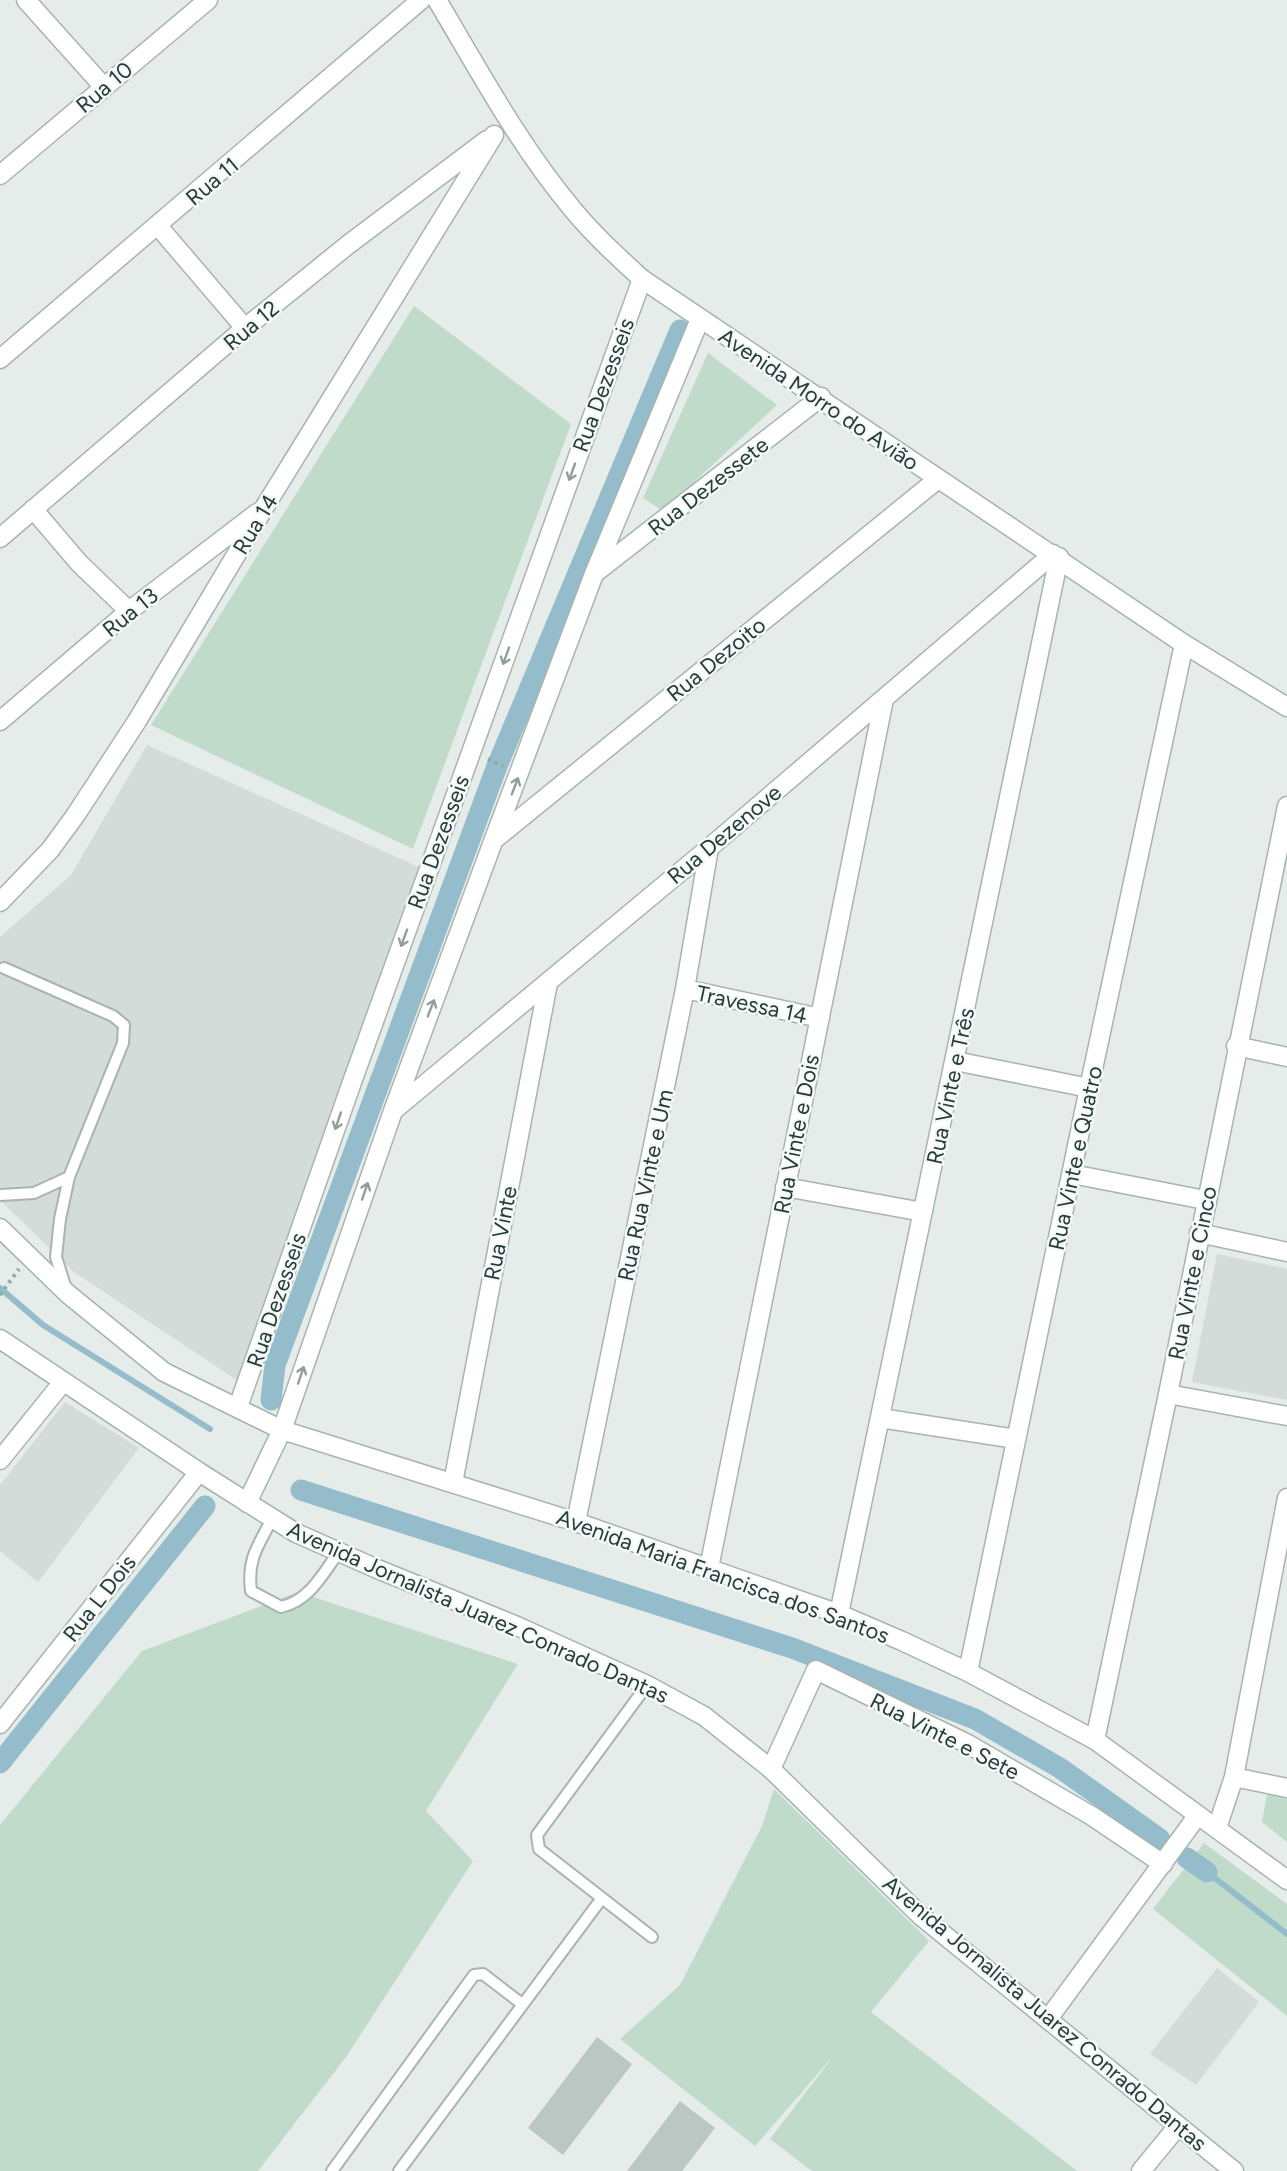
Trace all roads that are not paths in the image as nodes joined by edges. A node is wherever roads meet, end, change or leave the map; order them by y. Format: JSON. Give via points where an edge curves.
{"nodes":[{"id":1,"x":26,"y":0,"type":"edge"},
{"id":2,"x":208,"y":0,"type":"edge"},
{"id":3,"x":421,"y":0,"type":"edge"},
{"id":4,"x":437,"y":0,"type":"edge"},
{"id":5,"x":103,"y":86,"type":"junction"},
{"id":6,"x":508,"y":120,"type":"junction"},
{"id":7,"x":494,"y":135,"type":"junction"},
{"id":8,"x":0,"y":175,"type":"edge"},
{"id":9,"x":158,"y":226,"type":"junction"},
{"id":10,"x":642,"y":279,"type":"junction"},
{"id":11,"x":700,"y":319,"type":"junction"},
{"id":12,"x":245,"y":328,"type":"junction"},
{"id":13,"x":0,"y":359,"type":"edge"},
{"id":14,"x":821,"y":398,"type":"junction"},
{"id":15,"x":938,"y":479,"type":"junction"},
{"id":16,"x":264,"y":508,"type":"junction"},
{"id":17,"x":33,"y":509,"type":"junction"},
{"id":18,"x":0,"y":538,"type":"edge"},
{"id":19,"x":1056,"y":556,"type":"junction"},
{"id":20,"x":594,"y":574,"type":"junction"},
{"id":21,"x":129,"y":611,"type":"junction"},
{"id":22,"x":1184,"y":644,"type":"junction"},
{"id":23,"x":884,"y":699,"type":"junction"},
{"id":24,"x":1287,"y":707,"type":"edge"},
{"id":25,"x":0,"y":722,"type":"edge"},
{"id":26,"x":1287,"y":806,"type":"edge"},
{"id":27,"x":494,"y":839,"type":"junction"},
{"id":28,"x":709,"y":848,"type":"junction"},
{"id":29,"x":0,"y":902,"type":"edge"},
{"id":30,"x":4,"y":968,"type":"dead end"},
{"id":31,"x":548,"y":983,"type":"junction"},
{"id":32,"x":685,"y":989,"type":"junction"},
{"id":33,"x":820,"y":1018,"type":"junction"},
{"id":34,"x":1236,"y":1046,"type":"junction"},
{"id":35,"x":1287,"y":1057,"type":"edge"},
{"id":36,"x":955,"y":1061,"type":"junction"},
{"id":37,"x":1089,"y":1088,"type":"junction"},
{"id":38,"x":393,"y":1111,"type":"junction"},
{"id":39,"x":1072,"y":1174,"type":"junction"},
{"id":40,"x":69,"y":1177,"type":"junction"},
{"id":41,"x":785,"y":1187,"type":"junction"},
{"id":42,"x":0,"y":1195,"type":"edge"},
{"id":43,"x":1205,"y":1200,"type":"junction"},
{"id":44,"x":923,"y":1212,"type":"junction"},
{"id":45,"x":0,"y":1228,"type":"edge"},
{"id":46,"x":1199,"y":1233,"type":"junction"},
{"id":47,"x":1287,"y":1252,"type":"edge"},
{"id":48,"x":68,"y":1294,"type":"junction"},
{"id":49,"x":0,"y":1339,"type":"edge"},
{"id":50,"x":63,"y":1382,"type":"junction"},
{"id":51,"x":1168,"y":1394,"type":"junction"},
{"id":52,"x":238,"y":1407,"type":"junction"},
{"id":53,"x":1287,"y":1416,"type":"edge"},
{"id":54,"x":880,"y":1418,"type":"junction"},
{"id":55,"x":282,"y":1430,"type":"junction"},
{"id":56,"x":1016,"y":1439,"type":"junction"},
{"id":57,"x":0,"y":1460,"type":"edge"},
{"id":58,"x":199,"y":1472,"type":"junction"},
{"id":59,"x":453,"y":1483,"type":"junction"},
{"id":60,"x":1287,"y":1498,"type":"edge"},
{"id":61,"x":247,"y":1503,"type":"junction"},
{"id":62,"x":272,"y":1519,"type":"junction"},
{"id":63,"x":576,"y":1522,"type":"junction"},
{"id":64,"x":338,"y":1552,"type":"junction"},
{"id":65,"x":709,"y":1568,"type":"junction"},
{"id":66,"x":839,"y":1614,"type":"junction"},
{"id":67,"x":968,"y":1672,"type":"junction"},
{"id":68,"x":647,"y":1685,"type":"junction"},
{"id":69,"x":0,"y":1724,"type":"edge"},
{"id":70,"x":1095,"y":1740,"type":"junction"},
{"id":71,"x":771,"y":1769,"type":"junction"},
{"id":72,"x":1234,"y":1777,"type":"junction"},
{"id":73,"x":1287,"y":1788,"type":"edge"},
{"id":74,"x":1198,"y":1815,"type":"junction"},
{"id":75,"x":1218,"y":1828,"type":"junction"},
{"id":76,"x":1163,"y":1864,"type":"junction"},
{"id":77,"x":1287,"y":1880,"type":"edge"},
{"id":78,"x":602,"y":1898,"type":"junction"},
{"id":79,"x":652,"y":1937,"type":"dead end"},
{"id":80,"x":522,"y":2004,"type":"junction"},
{"id":81,"x":1048,"y":2019,"type":"junction"},
{"id":82,"x":1178,"y":2126,"type":"junction"},
{"id":83,"x":332,"y":2171,"type":"edge"},
{"id":84,"x":399,"y":2171,"type":"edge"},
{"id":85,"x":1141,"y":2171,"type":"edge"},
{"id":86,"x":1234,"y":2171,"type":"edge"}],
"edges":[{"from":1,"to":5,"type":"street"},
{"from":2,"to":5,"type":"street","name":"Rua 10"},
{"from":3,"to":9,"type":"street","name":"Rua 11"},
{"from":4,"to":6,"type":"street","name":"Avenida Morro do Avião"},
{"from":5,"to":8,"type":"street","name":"Rua 10"},
{"from":6,"to":7,"type":"street","name":"Rua 12"},
{"from":6,"to":10,"type":"street","name":"Avenida Morro do Avião","via":[[572,209]]},
{"from":7,"to":12,"type":"street","name":"Rua 12"},
{"from":7,"to":16,"type":"street","name":"Rua 14"},
{"from":9,"to":12,"type":"street"},
{"from":9,"to":13,"type":"street","name":"Rua 11"},
{"from":10,"to":11,"type":"street","name":"Avenida Morro do Avião"},
{"from":10,"to":52,"type":"street","name":"Rua Dezesseis","one_way":true},
{"from":11,"to":14,"type":"street","name":"Avenida Morro do Avião"},
{"from":11,"to":20,"type":"street"},
{"from":12,"to":17,"type":"street","name":"Rua 12"},
{"from":14,"to":15,"type":"street","name":"Avenida Morro do Avião"},
{"from":14,"to":20,"type":"street","name":"Rua Dezessete"},
{"from":15,"to":19,"type":"street","name":"Avenida Morro do Avião"},
{"from":15,"to":27,"type":"street","name":"Rua Dezoito"},
{"from":16,"to":21,"type":"street","name":"Rua 13"},
{"from":16,"to":29,"type":"street","name":"Rua 14","via":[[138,720],[75,816],[42,859]]},
{"from":17,"to":18,"type":"street","name":"Rua 12"},
{"from":17,"to":21,"type":"street","via":[[79,563]]},
{"from":19,"to":22,"type":"street","name":"Avenida Morro do Avião"},
{"from":19,"to":23,"type":"street","name":"Rua Dezenove"},
{"from":19,"to":36,"type":"street","name":"Rua Vinte e Três"},
{"from":27,"to":20,"type":"street","one_way":true},
{"from":21,"to":25,"type":"street","name":"Rua 13"},
{"from":22,"to":24,"type":"street","name":"Avenida Morro do Avião"},
{"from":22,"to":37,"type":"street","name":"Rua Vinte e Quatro"},
{"from":23,"to":28,"type":"street","name":"Rua Dezenove"},
{"from":23,"to":33,"type":"street","name":"Rua Vinte e Dois"},
{"from":26,"to":34,"type":"street","name":"Rua Vinte e Cinco"},
{"from":38,"to":27,"type":"street","one_way":true},
{"from":28,"to":31,"type":"street","name":"Rua Dezenove"},
{"from":28,"to":32,"type":"street","name":"Rua Rua Vinte e Um"},
{"from":30,"to":40,"type":"lane","via":[[113,1016],[124,1025],[123,1043]]},
{"from":31,"to":38,"type":"street","name":"Rua Dezenove"},
{"from":31,"to":59,"type":"street","name":"Rua Vinte"},
{"from":32,"to":33,"type":"street","name":"Travessa 14"},
{"from":32,"to":63,"type":"street","name":"Rua Rua Vinte e Um"},
{"from":33,"to":41,"type":"street","name":"Rua Vinte e Dois"},
{"from":34,"to":35,"type":"street"},
{"from":34,"to":43,"type":"street","name":"Rua Vinte e Cinco"},
{"from":36,"to":37,"type":"street"},
{"from":36,"to":44,"type":"street","name":"Rua Vinte e Três"},
{"from":37,"to":39,"type":"street","name":"Rua Vinte e Quatro"},
{"from":55,"to":38,"type":"street","one_way":true},
{"from":39,"to":43,"type":"street"},
{"from":39,"to":56,"type":"street","name":"Rua Vinte e Quatro"},
{"from":40,"to":42,"type":"lane","via":[[34,1192]]},
{"from":40,"to":48,"type":"lane","via":[[56,1257]]},
{"from":41,"to":44,"type":"street"},
{"from":41,"to":65,"type":"street","name":"Rua Vinte e Dois"},
{"from":43,"to":46,"type":"street","name":"Rua Vinte e Cinco"},
{"from":44,"to":54,"type":"street","name":"Rua Vinte e Três"},
{"from":45,"to":48,"type":"street","name":"Avenida Maria Francisca dos Santos"},
{"from":46,"to":47,"type":"street"},
{"from":46,"to":51,"type":"street","name":"Rua Vinte e Cinco"},
{"from":48,"to":52,"type":"street","name":"Avenida Maria Francisca dos Santos","via":[[164,1372]]},
{"from":49,"to":50,"type":"street","name":"Avenida Jornalista Juarez Conrado Dantas"},
{"from":50,"to":57,"type":"street"},
{"from":50,"to":58,"type":"street","name":"Avenida Jornalista Juarez Conrado Dantas"},
{"from":51,"to":53,"type":"street"},
{"from":51,"to":70,"type":"street","name":"Rua Vinte e Cinco"},
{"from":52,"to":55,"type":"street","name":"Avenida Maria Francisca dos Santos"},
{"from":54,"to":56,"type":"street"},
{"from":54,"to":66,"type":"street","name":"Rua Vinte e Três"},
{"from":55,"to":59,"type":"street","name":"Avenida Maria Francisca dos Santos"},
{"from":55,"to":61,"type":"street"},
{"from":56,"to":67,"type":"street","name":"Rua Vinte e Quatro"},
{"from":58,"to":61,"type":"street","name":"Avenida Jornalista Juarez Conrado Dantas"},
{"from":58,"to":69,"type":"street","name":"Rua L Dois"},
{"from":59,"to":63,"type":"street","name":"Avenida Maria Francisca dos Santos"},
{"from":60,"to":72,"type":"street"},
{"from":61,"to":62,"type":"street","name":"Avenida Jornalista Juarez Conrado Dantas"},
{"from":62,"to":64,"type":"street","name":"Avenida Jornalista Juarez Conrado Dantas"},
{"from":62,"to":64,"type":"lane","via":[[252,1558],[251,1591],[281,1606],[294,1604],[306,1596]]},
{"from":63,"to":65,"type":"street","name":"Avenida Maria Francisca dos Santos"},
{"from":64,"to":68,"type":"street","name":"Avenida Jornalista Juarez Conrado Dantas"},
{"from":65,"to":66,"type":"street","name":"Avenida Maria Francisca dos Santos"},
{"from":66,"to":67,"type":"street","name":"Avenida Maria Francisca dos Santos"},
{"from":67,"to":70,"type":"street","name":"Avenida Maria Francisca dos Santos"},
{"from":68,"to":71,"type":"street","name":"Avenida Jornalista Juarez Conrado Dantas","via":[[704,1716]]},
{"from":68,"to":78,"type":"lane","via":[[537,1835],[539,1849]]},
{"from":70,"to":74,"type":"street","name":"Avenida Maria Francisca dos Santos"},
{"from":71,"to":76,"type":"street","name":"Rua Vinte e Sete","via":[[816,1670],[968,1744],[1092,1816]]},
{"from":71,"to":81,"type":"street","name":"Avenida Jornalista Juarez Conrado Dantas","via":[[921,1916]]},
{"from":72,"to":73,"type":"street"},
{"from":72,"to":75,"type":"street"},
{"from":74,"to":75,"type":"street","name":"Avenida Maria Francisca dos Santos"},
{"from":74,"to":76,"type":"street"},
{"from":75,"to":77,"type":"street","name":"Avenida Maria Francisca dos Santos"},
{"from":76,"to":81,"type":"street"},
{"from":78,"to":79,"type":"lane"},
{"from":78,"to":80,"type":"lane"},
{"from":80,"to":83,"type":"lane","via":[[483,1974],[474,1975]]},
{"from":80,"to":84,"type":"lane"},
{"from":81,"to":82,"type":"street","name":"Avenida Jornalista Juarez Conrado Dantas"},
{"from":82,"to":85,"type":"street"},
{"from":82,"to":86,"type":"street","name":"Avenida Jornalista Juarez Conrado Dantas"}]}
